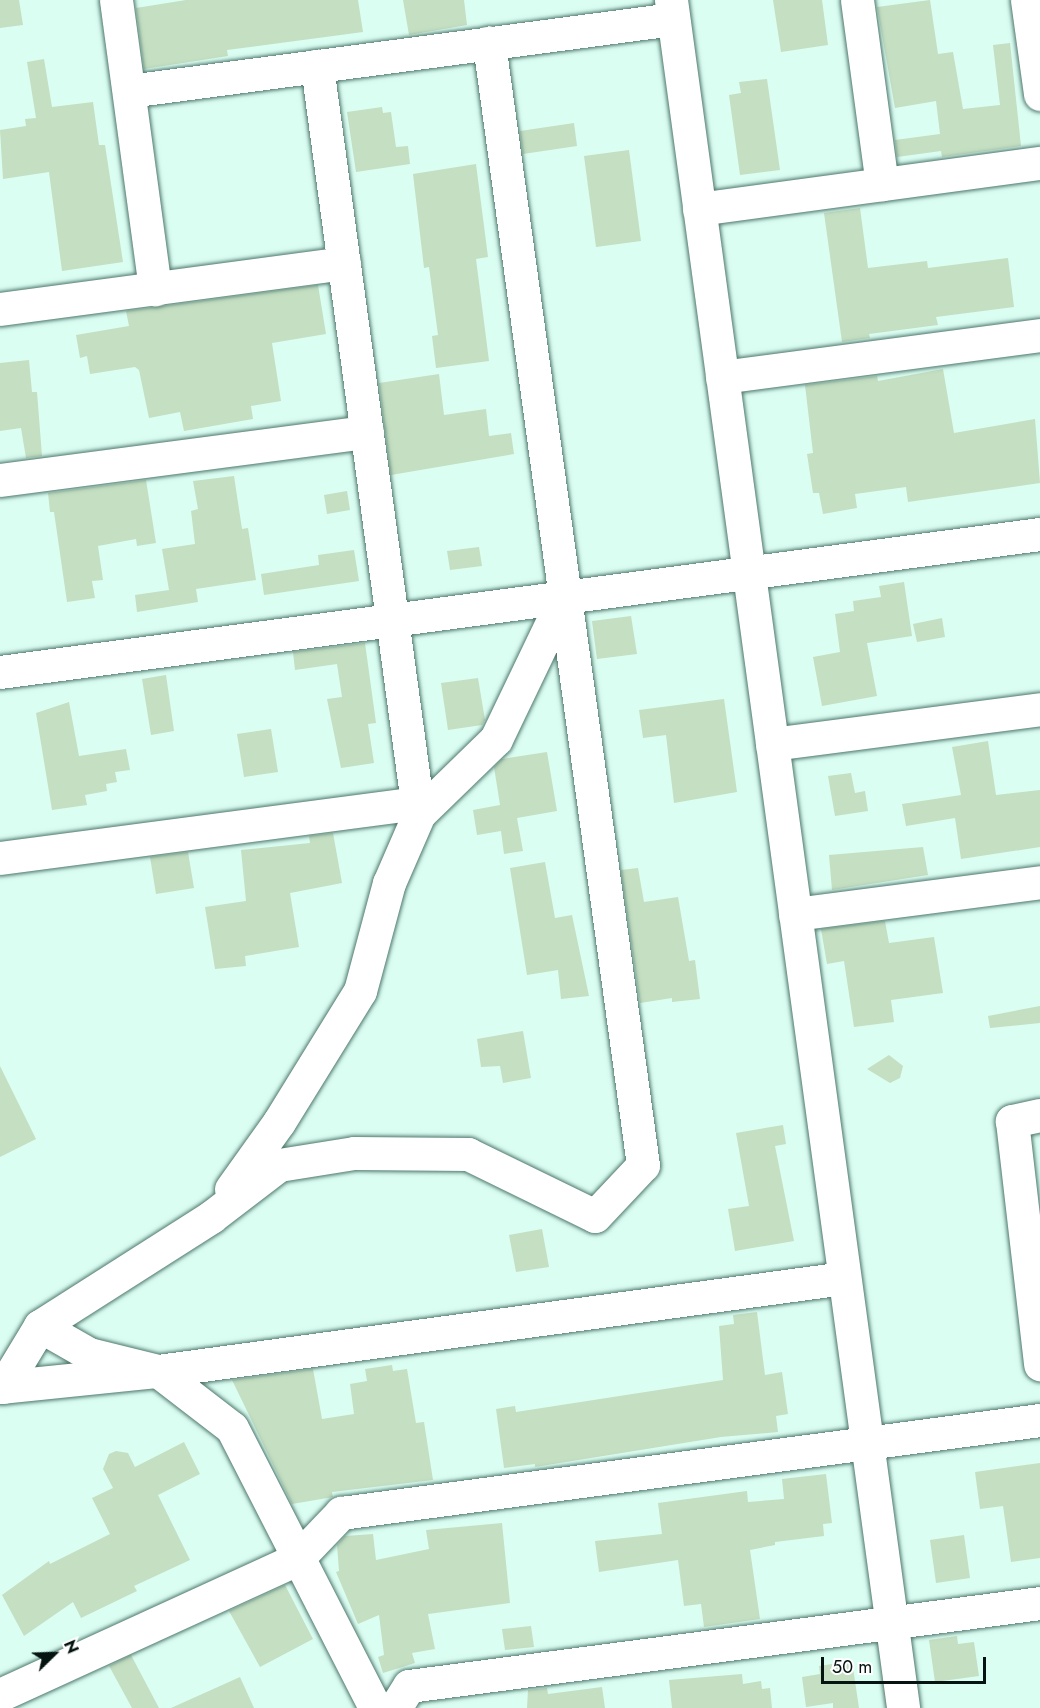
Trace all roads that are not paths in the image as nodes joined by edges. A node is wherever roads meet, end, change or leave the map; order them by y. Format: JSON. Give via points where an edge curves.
{"nodes":[{"id":1,"x":116,"y":0,"type":"edge"},
{"id":2,"x":857,"y":0,"type":"edge"},
{"id":3,"x":1027,"y":0,"type":"edge"},
{"id":4,"x":672,"y":10,"type":"edge"},
{"id":5,"x":489,"y":43,"type":"junction"},
{"id":6,"x":317,"y":66,"type":"junction"},
{"id":7,"x":129,"y":91,"type":"junction"},
{"id":8,"x":1040,"y":94,"type":"edge"},
{"id":9,"x":1040,"y":163,"type":"edge"},
{"id":10,"x":882,"y":184,"type":"junction"},
{"id":11,"x":699,"y":209,"type":"junction"},
{"id":12,"x":344,"y":263,"type":"junction"},
{"id":13,"x":155,"y":289,"type":"junction"},
{"id":14,"x":0,"y":309,"type":"edge"},
{"id":15,"x":1040,"y":335,"type":"edge"},
{"id":16,"x":722,"y":378,"type":"junction"},
{"id":17,"x":367,"y":432,"type":"junction"},
{"id":18,"x":0,"y":480,"type":"edge"},
{"id":19,"x":1040,"y":534,"type":"edge"},
{"id":20,"x":748,"y":572,"type":"junction"},
{"id":21,"x":564,"y":597,"type":"junction"},
{"id":22,"x":392,"y":620,"type":"junction"},
{"id":23,"x":0,"y":672,"type":"edge"},
{"id":24,"x":1040,"y":709,"type":"edge"},
{"id":25,"x":772,"y":744,"type":"junction"},
{"id":26,"x":0,"y":858,"type":"edge"},
{"id":27,"x":1040,"y":882,"type":"edge"},
{"id":28,"x":795,"y":914,"type":"junction"},
{"id":29,"x":1040,"y":1114,"type":"edge"},
{"id":30,"x":211,"y":1217,"type":"junction"},
{"id":31,"x":844,"y":1278,"type":"junction"},
{"id":32,"x":40,"y":1326,"type":"junction"},
{"id":33,"x":1040,"y":1364,"type":"edge"},
{"id":34,"x":158,"y":1371,"type":"junction"},
{"id":35,"x":2,"y":1387,"type":"edge"},
{"id":36,"x":1040,"y":1420,"type":"edge"},
{"id":37,"x":867,"y":1443,"type":"junction"},
{"id":38,"x":297,"y":1559,"type":"junction"},
{"id":39,"x":1040,"y":1603,"type":"edge"},
{"id":40,"x":891,"y":1623,"type":"junction"},
{"id":41,"x":0,"y":1695,"type":"edge"},
{"id":42,"x":375,"y":1708,"type":"edge"},
{"id":43,"x":395,"y":1708,"type":"edge"},
{"id":44,"x":903,"y":1708,"type":"edge"}],
"edges":[{"from":1,"to":7,"type":"street"},
{"from":2,"to":10,"type":"street"},
{"from":3,"to":8,"type":"street"},
{"from":4,"to":5,"type":"street"},
{"from":4,"to":11,"type":"street"},
{"from":5,"to":6,"type":"street"},
{"from":5,"to":21,"type":"street"},
{"from":6,"to":7,"type":"street"},
{"from":6,"to":12,"type":"street"},
{"from":7,"to":13,"type":"street"},
{"from":9,"to":10,"type":"street"},
{"from":10,"to":11,"type":"street"},
{"from":11,"to":16,"type":"street"},
{"from":12,"to":13,"type":"street"},
{"from":12,"to":17,"type":"street"},
{"from":13,"to":14,"type":"street"},
{"from":15,"to":16,"type":"street"},
{"from":16,"to":20,"type":"street"},
{"from":17,"to":18,"type":"street"},
{"from":17,"to":22,"type":"street"},
{"from":19,"to":20,"type":"street"},
{"from":20,"to":21,"type":"street"},
{"from":20,"to":25,"type":"street"},
{"from":21,"to":22,"type":"street"},
{"from":21,"to":30,"type":"street","via":[[496,739],[419,814],[389,884],[360,991],[279,1122]]},
{"from":21,"to":30,"type":"street","via":[[643,1165],[595,1216],[468,1154],[354,1153],[279,1165]]},
{"from":22,"to":23,"type":"street"},
{"from":22,"to":26,"type":"street","via":[[417,803]]},
{"from":24,"to":25,"type":"street"},
{"from":25,"to":28,"type":"street"},
{"from":27,"to":28,"type":"street"},
{"from":28,"to":31,"type":"street"},
{"from":29,"to":33,"type":"street","via":[[1012,1122]]},
{"from":30,"to":32,"type":"street"},
{"from":31,"to":34,"type":"street"},
{"from":31,"to":37,"type":"street"},
{"from":32,"to":34,"type":"street","via":[[89,1354]]},
{"from":32,"to":35,"type":"street"},
{"from":34,"to":35,"type":"street"},
{"from":34,"to":38,"type":"street","via":[[232,1428]]},
{"from":36,"to":37,"type":"street"},
{"from":37,"to":38,"type":"street","via":[[341,1513]]},
{"from":37,"to":40,"type":"street"},
{"from":38,"to":41,"type":"street"},
{"from":38,"to":42,"type":"street"},
{"from":39,"to":40,"type":"street"},
{"from":40,"to":43,"type":"street","via":[[409,1686]]},
{"from":40,"to":44,"type":"street"}]}
